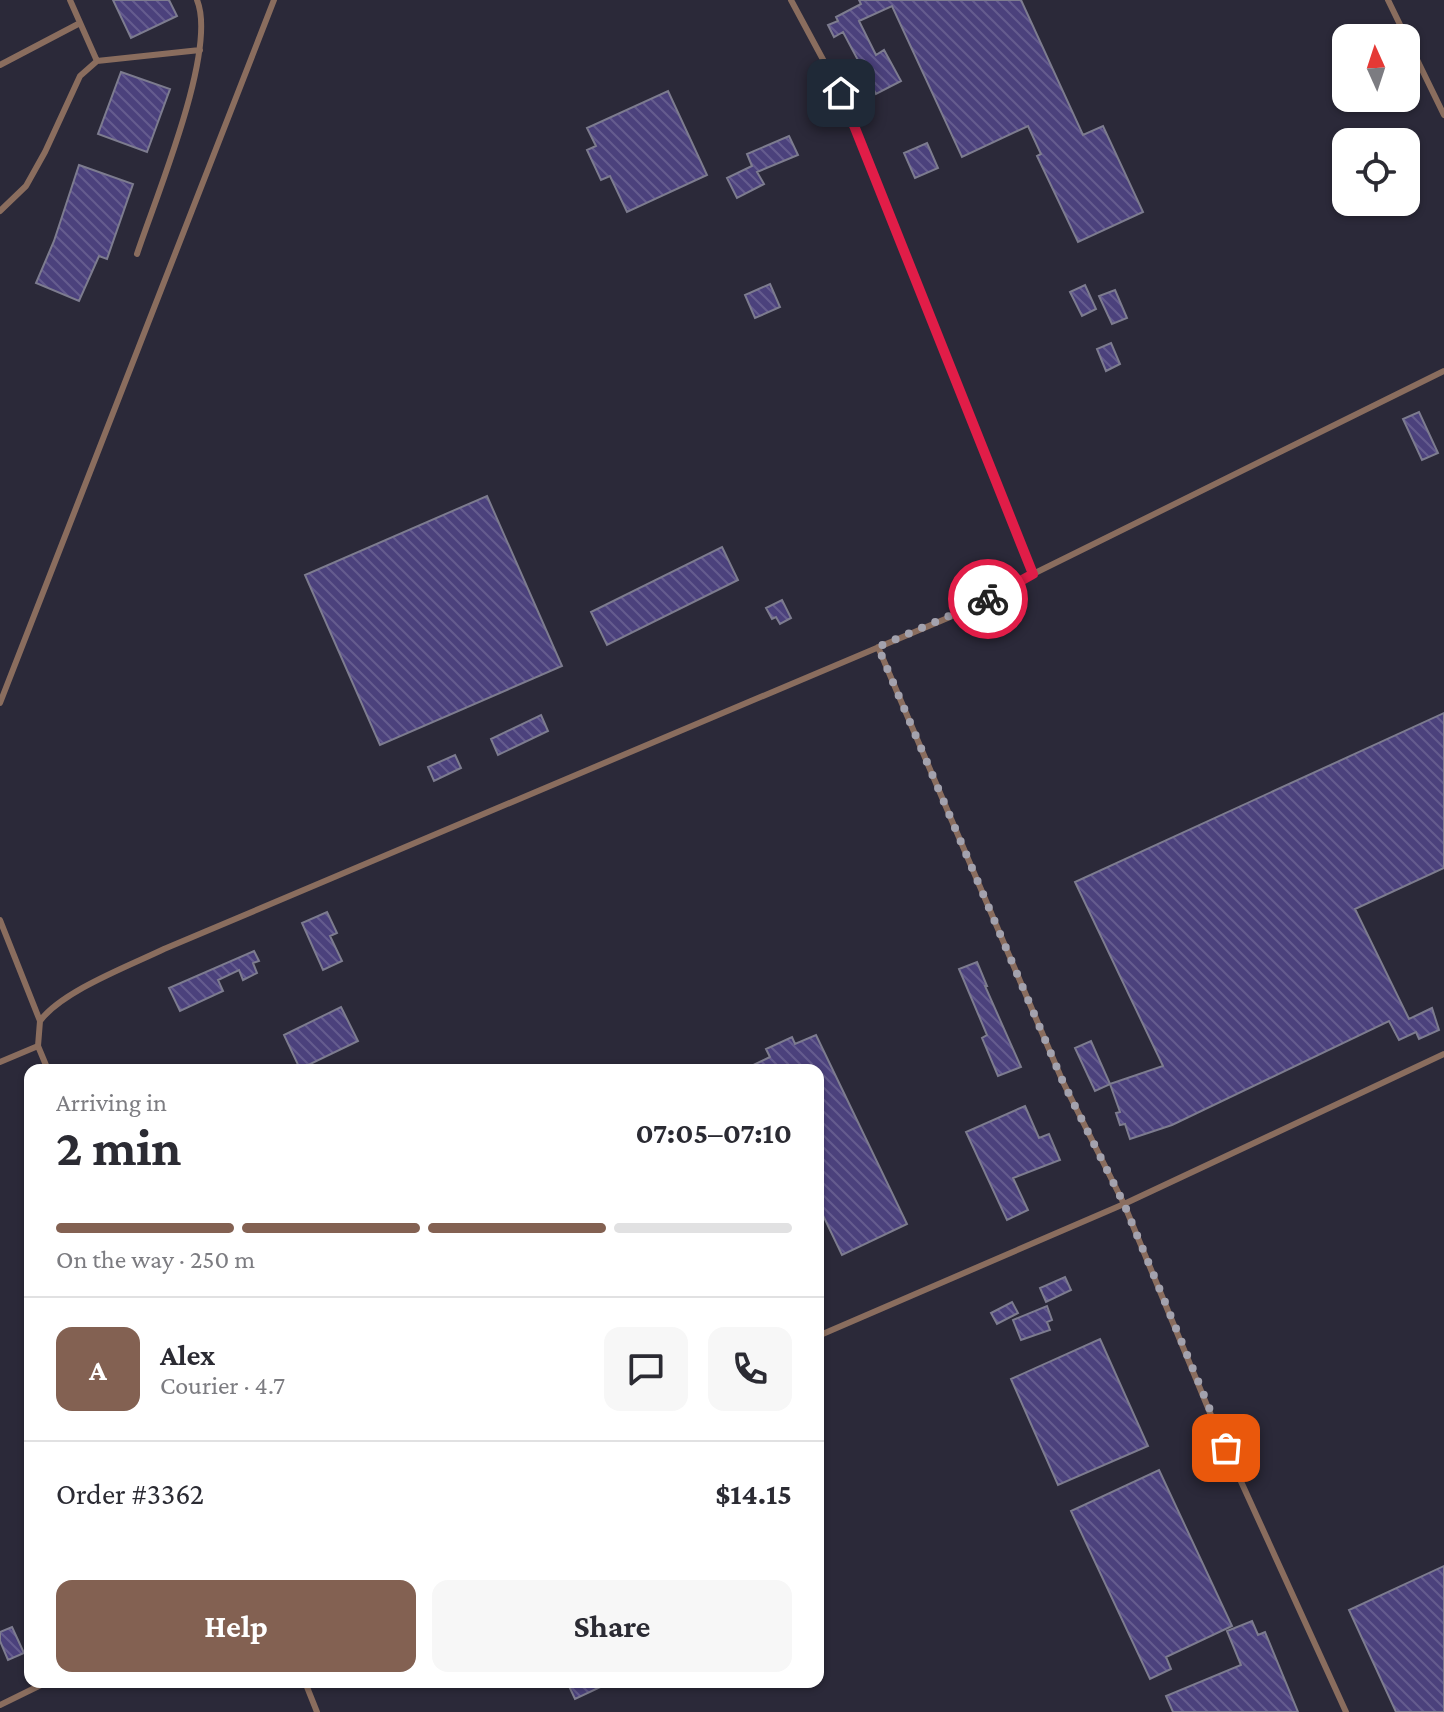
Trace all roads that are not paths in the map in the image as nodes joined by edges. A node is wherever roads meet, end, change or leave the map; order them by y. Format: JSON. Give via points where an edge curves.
{"nodes":[{"id":1,"x":70,"y":0,"type":"edge"},
{"id":2,"x":197,"y":0,"type":"edge"},
{"id":3,"x":274,"y":0,"type":"edge"},
{"id":4,"x":791,"y":0,"type":"edge"},
{"id":5,"x":1388,"y":0,"type":"edge"},
{"id":6,"x":80,"y":23,"type":"junction"},
{"id":7,"x":200,"y":50,"type":"junction"},
{"id":8,"x":97,"y":61,"type":"junction"},
{"id":9,"x":0,"y":65,"type":"edge"},
{"id":10,"x":1444,"y":115,"type":"edge"},
{"id":11,"x":0,"y":211,"type":"edge"},
{"id":12,"x":137,"y":254,"type":"dead end"},
{"id":13,"x":1444,"y":371,"type":"edge"},
{"id":14,"x":1033,"y":574,"type":"junction"},
{"id":15,"x":878,"y":647,"type":"junction"},
{"id":16,"x":0,"y":703,"type":"edge"},
{"id":17,"x":0,"y":920,"type":"edge"},
{"id":18,"x":40,"y":1021,"type":"junction"},
{"id":19,"x":38,"y":1046,"type":"junction"},
{"id":20,"x":1444,"y":1054,"type":"edge"},
{"id":21,"x":0,"y":1062,"type":"edge"},
{"id":22,"x":46,"y":1064,"type":"edge"},
{"id":23,"x":1124,"y":1204,"type":"junction"},
{"id":24,"x":824,"y":1333,"type":"edge"},
{"id":25,"x":35,"y":1688,"type":"edge"},
{"id":26,"x":307,"y":1688,"type":"edge"},
{"id":27,"x":0,"y":1705,"type":"edge"},
{"id":28,"x":317,"y":1712,"type":"edge"},
{"id":29,"x":1346,"y":1712,"type":"edge"}],
"edges":[{"from":1,"to":6,"type":"lane"},
{"from":2,"to":7,"type":"lane"},
{"from":3,"to":16,"type":"lane"},
{"from":4,"to":14,"type":"lane","via":[[841,93]]},
{"from":5,"to":10,"type":"lane"},
{"from":6,"to":8,"type":"lane"},
{"from":6,"to":9,"type":"lane"},
{"from":7,"to":8,"type":"lane"},
{"from":7,"to":12,"type":"lane","via":[[193,90]]},
{"from":8,"to":11,"type":"lane","via":[[80,76],[26,186]]},
{"from":13,"to":14,"type":"lane"},
{"from":14,"to":15,"type":"lane","via":[[976,606]]},
{"from":15,"to":18,"type":"lane","via":[[164,949],[50,1008]]},
{"from":15,"to":23,"type":"lane","via":[[1063,1082]]},
{"from":17,"to":18,"type":"lane"},
{"from":18,"to":19,"type":"lane"},
{"from":19,"to":21,"type":"lane"},
{"from":19,"to":22,"type":"lane"},
{"from":20,"to":23,"type":"lane"},
{"from":23,"to":24,"type":"lane"},
{"from":23,"to":29,"type":"lane","via":[[1213,1420]]},
{"from":25,"to":27,"type":"lane"},
{"from":26,"to":28,"type":"lane"}]}
